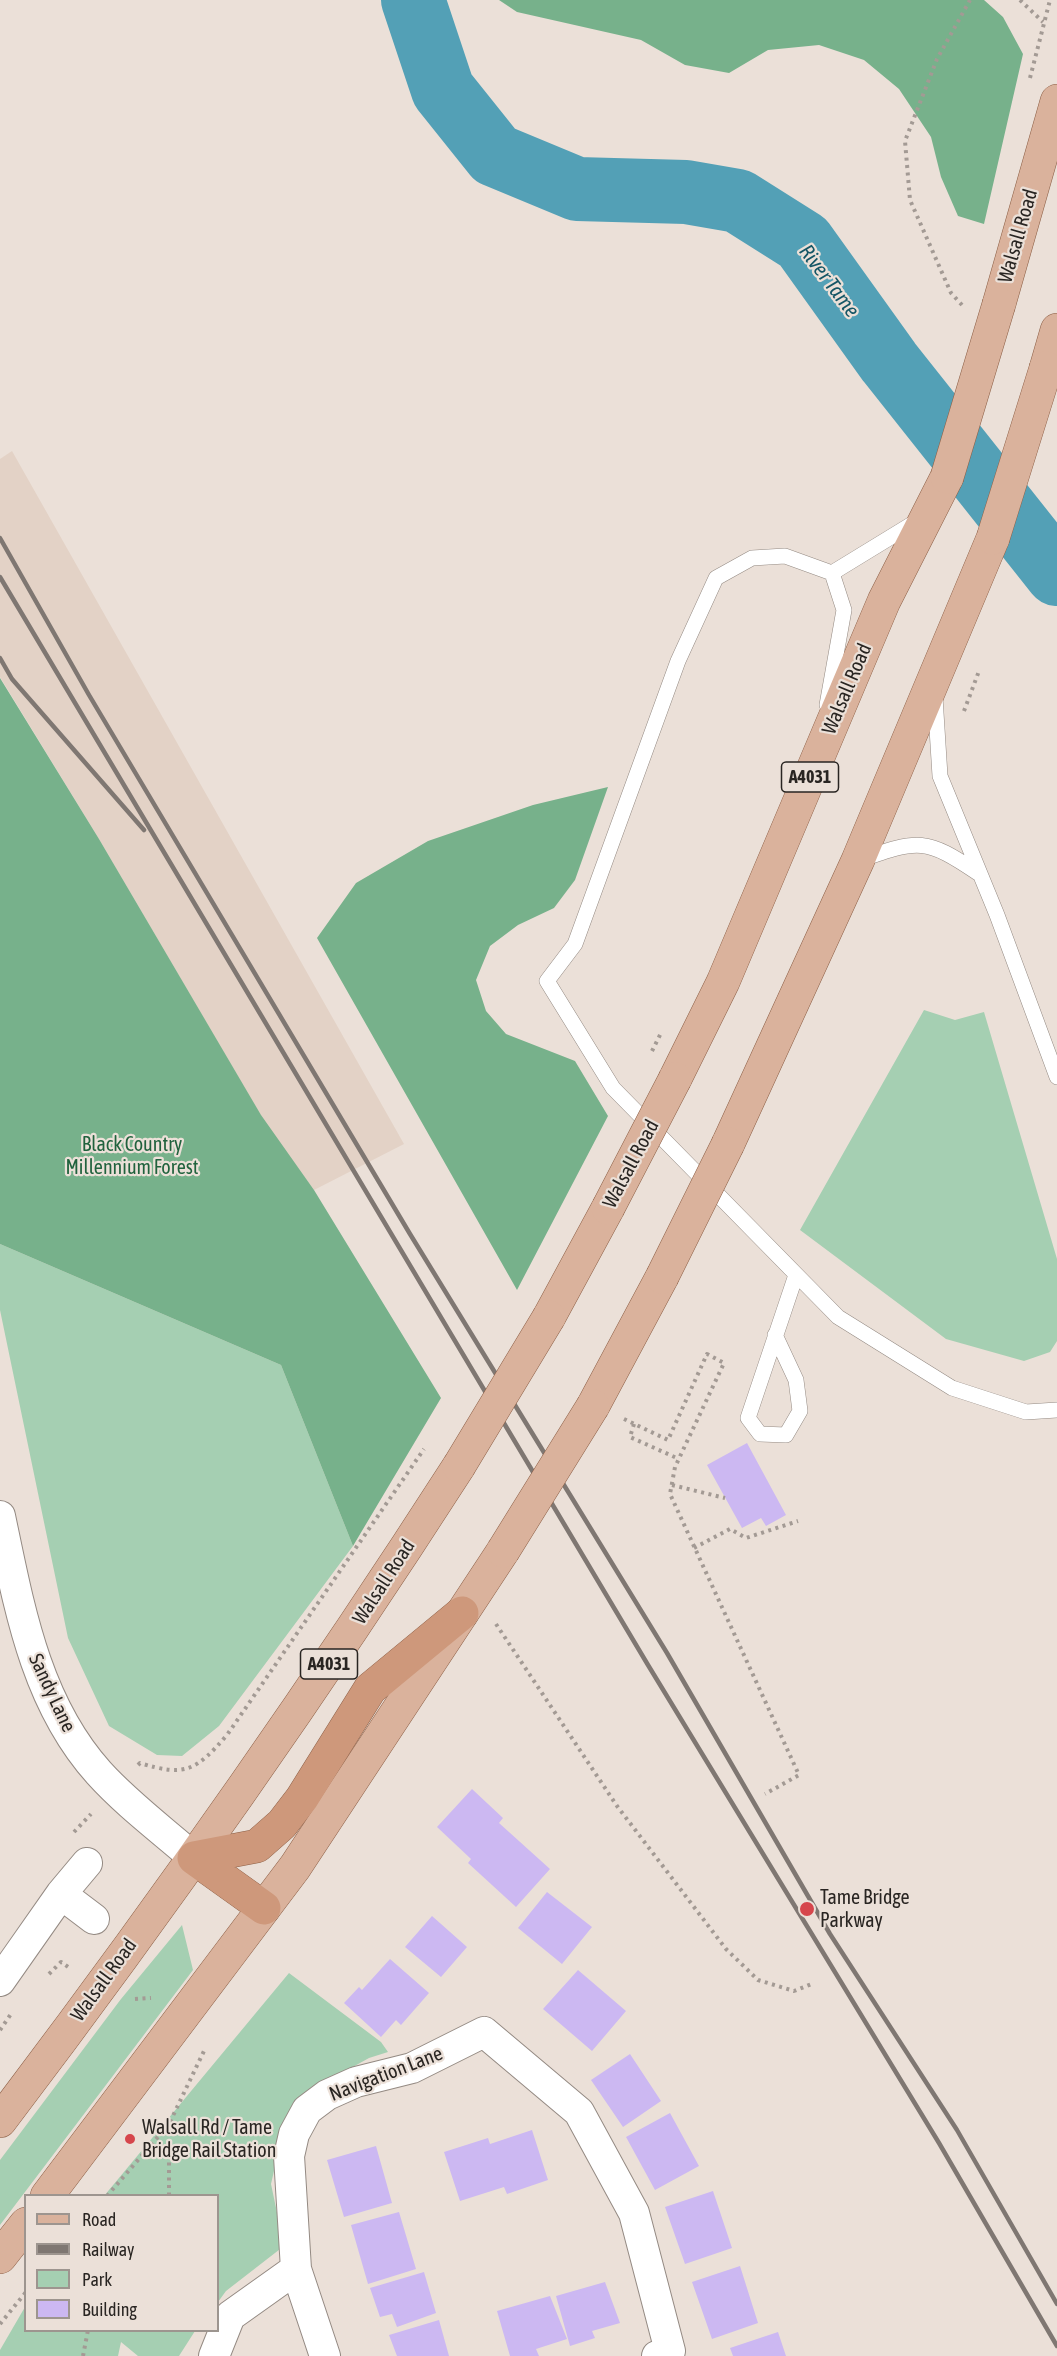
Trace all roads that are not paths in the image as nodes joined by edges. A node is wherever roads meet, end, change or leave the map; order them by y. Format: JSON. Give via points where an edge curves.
{"nodes":[{"id":1,"x":1057,"y":101,"type":"edge"},
{"id":2,"x":1057,"y":330,"type":"edge"},
{"id":3,"x":929,"y":513,"type":"junction"},
{"id":4,"x":832,"y":573,"type":"junction"},
{"id":5,"x":933,"y":676,"type":"junction"},
{"id":6,"x":817,"y":759,"type":"junction"},
{"id":7,"x":858,"y":860,"type":"junction"},
{"id":8,"x":978,"y":873,"type":"junction"},
{"id":9,"x":1057,"y":1077,"type":"edge"},
{"id":10,"x":796,"y":1275,"type":"junction"},
{"id":11,"x":775,"y":1335,"type":"junction"},
{"id":12,"x":1057,"y":1410,"type":"edge"},
{"id":13,"x":0,"y":1516,"type":"edge"},
{"id":14,"x":469,"y":1603,"type":"junction"},
{"id":15,"x":194,"y":1858,"type":"junction"},
{"id":16,"x":87,"y":1863,"type":"dead end"},
{"id":17,"x":61,"y":1894,"type":"junction"},
{"id":18,"x":264,"y":1908,"type":"junction"},
{"id":19,"x":94,"y":1919,"type":"dead end"},
{"id":20,"x":0,"y":1981,"type":"edge"},
{"id":21,"x":0,"y":2121,"type":"edge"},
{"id":22,"x":49,"y":2194,"type":"edge"},
{"id":23,"x":24,"y":2226,"type":"edge"},
{"id":24,"x":0,"y":2257,"type":"edge"},
{"id":25,"x":296,"y":2269,"type":"junction"},
{"id":26,"x":214,"y":2356,"type":"edge"},
{"id":27,"x":325,"y":2356,"type":"edge"},
{"id":28,"x":657,"y":2356,"type":"edge"}],
"edges":[{"from":1,"to":3,"type":"main road","name":"Walsall Road","number":"A4031","bridge":true,"via":[[947,477]]},
{"from":2,"to":5,"type":"main road","bridge":true,"via":[[993,538]]},
{"from":3,"to":4,"type":"lane"},
{"from":3,"to":6,"type":"main road","name":"Walsall Road","number":"A4031","via":[[884,601]]},
{"from":4,"to":6,"type":"lane","via":[[844,610]]},
{"from":4,"to":10,"type":"lane","via":[[785,556],[752,558],[716,578],[678,661],[576,944],[547,981],[613,1088]]},
{"from":5,"to":7,"type":"main road"},
{"from":5,"to":8,"type":"lane","via":[[940,776]]},
{"from":6,"to":15,"type":"main road","name":"Walsall Road","number":"A4031","bridge":true,"via":[[723,982],[549,1317],[365,1611]]},
{"from":7,"to":8,"type":"lane","via":[[904,844],[921,843],[947,852]]},
{"from":7,"to":14,"type":"main road","bridge":true,"via":[[728,1144],[662,1277],[593,1406]]},
{"from":8,"to":9,"type":"lane"},
{"from":10,"to":11,"type":"lane"},
{"from":10,"to":12,"type":"lane","via":[[838,1317],[952,1388],[1026,1412]]},
{"from":11,"to":11,"type":"lane","via":[[748,1418],[760,1434],[786,1435],[800,1411],[796,1380]]},
{"from":13,"to":15,"type":"street","name":"Sandy Lane","via":[[23,1623],[39,1673],[64,1726],[116,1791]]},
{"from":14,"to":15,"type":"highway","via":[[370,1689],[282,1824],[257,1846]]},
{"from":14,"to":18,"type":"main road"},
{"from":15,"to":18,"type":"highway"},
{"from":15,"to":21,"type":"main road","name":"Walsall Road","number":"A4031"},
{"from":16,"to":17,"type":"street"},
{"from":17,"to":19,"type":"street"},
{"from":17,"to":20,"type":"street"},
{"from":18,"to":22,"type":"main road"},
{"from":23,"to":24,"type":"main road"},
{"from":25,"to":26,"type":"street","via":[[230,2316]]},
{"from":25,"to":27,"type":"street","name":"Navigation Lane"},
{"from":25,"to":28,"type":"street","name":"Navigation Lane","via":[[289,2157],[294,2133],[307,2110],[346,2086],[412,2068],[484,2032],[579,2112],[634,2213],[670,2351]]}]}
